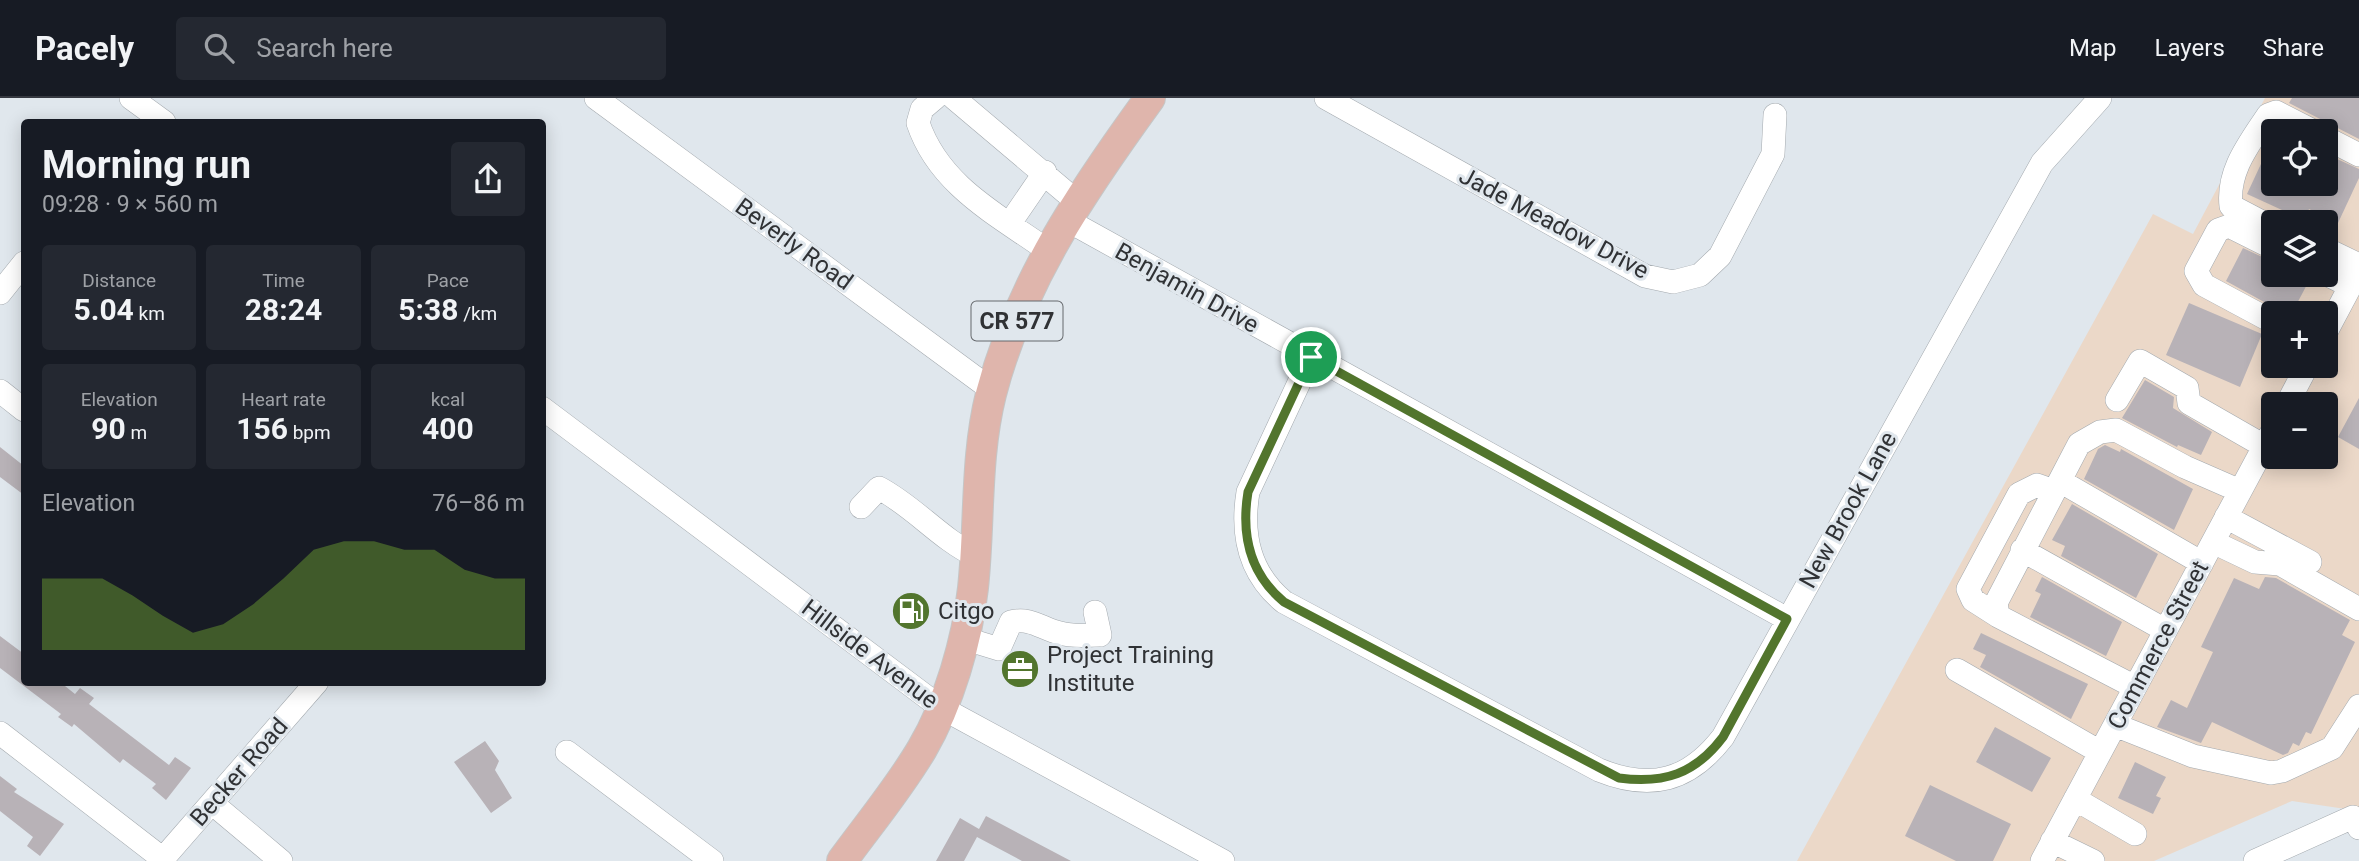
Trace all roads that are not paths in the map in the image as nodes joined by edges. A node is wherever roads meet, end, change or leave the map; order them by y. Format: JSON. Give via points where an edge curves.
{"nodes":[{"id":1,"x":596,"y":98,"type":"edge"},
{"id":2,"x":935,"y":98,"type":"edge"},
{"id":3,"x":954,"y":98,"type":"edge"},
{"id":4,"x":1150,"y":98,"type":"edge"},
{"id":5,"x":1326,"y":98,"type":"edge"},
{"id":6,"x":2100,"y":98,"type":"edge"},
{"id":7,"x":1775,"y":115,"type":"dead end"},
{"id":8,"x":2265,"y":119,"type":"edge"},
{"id":9,"x":2290,"y":119,"type":"edge"},
{"id":10,"x":2261,"y":125,"type":"edge"},
{"id":11,"x":2338,"y":144,"type":"edge"},
{"id":12,"x":2359,"y":155,"type":"edge"},
{"id":13,"x":1045,"y":172,"type":"junction"},
{"id":14,"x":2230,"y":200,"type":"junction"},
{"id":15,"x":1071,"y":210,"type":"junction"},
{"id":16,"x":2261,"y":222,"type":"edge"},
{"id":17,"x":1010,"y":223,"type":"junction"},
{"id":18,"x":2218,"y":230,"type":"junction"},
{"id":19,"x":2261,"y":242,"type":"edge"},
{"id":20,"x":1047,"y":250,"type":"junction"},
{"id":21,"x":2338,"y":259,"type":"edge"},
{"id":22,"x":21,"y":267,"type":"edge"},
{"id":23,"x":2338,"y":274,"type":"edge"},
{"id":24,"x":2356,"y":274,"type":"edge"},
{"id":25,"x":0,"y":293,"type":"edge"},
{"id":26,"x":2338,"y":309,"type":"edge"},
{"id":27,"x":2261,"y":316,"type":"edge"},
{"id":28,"x":1311,"y":357,"type":"junction"},
{"id":29,"x":992,"y":390,"type":"junction"},
{"id":30,"x":0,"y":391,"type":"edge"},
{"id":31,"x":2117,"y":400,"type":"dead end"},
{"id":32,"x":21,"y":408,"type":"edge"},
{"id":33,"x":546,"y":411,"type":"edge"},
{"id":34,"x":2261,"y":434,"type":"edge"},
{"id":35,"x":2261,"y":453,"type":"edge"},
{"id":36,"x":2057,"y":486,"type":"junction"},
{"id":37,"x":2240,"y":491,"type":"junction"},
{"id":38,"x":861,"y":507,"type":"dead end"},
{"id":39,"x":2226,"y":517,"type":"junction"},
{"id":40,"x":2213,"y":541,"type":"junction"},
{"id":41,"x":2022,"y":550,"type":"junction"},
{"id":42,"x":976,"y":556,"type":"junction"},
{"id":43,"x":2202,"y":563,"type":"junction"},
{"id":44,"x":2359,"y":589,"type":"edge"},
{"id":45,"x":2359,"y":609,"type":"edge"},
{"id":46,"x":1095,"y":612,"type":"dead end"},
{"id":47,"x":1998,"y":616,"type":"junction"},
{"id":48,"x":1787,"y":619,"type":"junction"},
{"id":49,"x":2165,"y":630,"type":"junction"},
{"id":50,"x":963,"y":638,"type":"junction"},
{"id":51,"x":1957,"y":670,"type":"dead end"},
{"id":52,"x":314,"y":686,"type":"edge"},
{"id":53,"x":2135,"y":687,"type":"junction"},
{"id":54,"x":2359,"y":706,"type":"edge"},
{"id":55,"x":940,"y":707,"type":"junction"},
{"id":56,"x":2115,"y":725,"type":"junction"},
{"id":57,"x":0,"y":733,"type":"edge"},
{"id":58,"x":567,"y":752,"type":"dead end"},
{"id":59,"x":2100,"y":752,"type":"junction"},
{"id":60,"x":2075,"y":799,"type":"junction"},
{"id":61,"x":213,"y":804,"type":"junction"},
{"id":62,"x":2359,"y":828,"type":"edge"},
{"id":63,"x":2135,"y":834,"type":"dead end"},
{"id":64,"x":1185,"y":840,"type":"junction"},
{"id":65,"x":2047,"y":851,"type":"edge"},
{"id":66,"x":2089,"y":859,"type":"edge"},
{"id":67,"x":2266,"y":859,"type":"edge"},
{"id":68,"x":162,"y":860,"type":"edge"},
{"id":69,"x":281,"y":861,"type":"edge"},
{"id":70,"x":712,"y":861,"type":"edge"},
{"id":71,"x":842,"y":861,"type":"edge"},
{"id":72,"x":1198,"y":861,"type":"edge"},
{"id":73,"x":1223,"y":861,"type":"edge"}],
"edges":[{"from":1,"to":29,"type":"street","name":"Beverly Road"},
{"from":2,"to":17,"type":"street","via":[[922,109],[918,123],[930,150],[951,181]]},
{"from":3,"to":13,"type":"street","name":"Benjamin Drive"},
{"from":4,"to":15,"type":"main road","number":"CR 577"},
{"from":5,"to":7,"type":"street","name":"Jade Meadow Drive","via":[[1646,276],[1674,282],[1700,275],[1720,256],[1773,154]]},
{"from":6,"to":48,"type":"street","name":"New Brook Lane","via":[[2042,163]]},
{"from":8,"to":9,"type":"street","via":[[2276,112]]},
{"from":10,"to":14,"type":"street","via":[[2235,169]]},
{"from":11,"to":12,"type":"street"},
{"from":13,"to":15,"type":"street","name":"Benjamin Drive"},
{"from":13,"to":17,"type":"street"},
{"from":14,"to":16,"type":"street","via":[[2231,206]]},
{"from":14,"to":18,"type":"street"},
{"from":15,"to":20,"type":"main road","number":"CR 577"},
{"from":15,"to":28,"type":"street","name":"Benjamin Drive"},
{"from":17,"to":20,"type":"street"},
{"from":18,"to":19,"type":"street","via":[[2229,226]]},
{"from":18,"to":27,"type":"street","via":[[2196,271],[2204,285]]},
{"from":20,"to":29,"type":"main road","number":"CR 577"},
{"from":21,"to":24,"type":"street"},
{"from":22,"to":25,"type":"street"},
{"from":23,"to":24,"type":"street"},
{"from":24,"to":26,"type":"street"},
{"from":28,"to":48,"type":"street","name":"Benjamin Drive"},
{"from":28,"to":48,"type":"street","name":"New Brook Lane","via":[[1256,470],[1244,514],[1252,560],[1269,590],[1284,602],[1599,770],[1641,781],[1680,775],[1710,755]]},
{"from":29,"to":42,"type":"main road","number":"CR 577","via":[[977,486]]},
{"from":30,"to":32,"type":"street"},
{"from":31,"to":34,"type":"street","via":[[2140,361],[2187,388],[2189,403]]},
{"from":33,"to":55,"type":"street","name":"Hillside Avenue"},
{"from":35,"to":37,"type":"street","name":"Commerce Street"},
{"from":36,"to":37,"type":"street","via":[[2079,444],[2100,432],[2116,430]]},
{"from":36,"to":41,"type":"street"},
{"from":36,"to":43,"type":"street"},
{"from":36,"to":47,"type":"street","via":[[2037,485],[2019,494],[1968,590],[1973,600]]},
{"from":37,"to":39,"type":"street","name":"Commerce Street"},
{"from":38,"to":42,"type":"street","via":[[879,488],[952,545]]},
{"from":39,"to":40,"type":"street","name":"Commerce Street"},
{"from":39,"to":44,"type":"street"},
{"from":40,"to":43,"type":"street","name":"Commerce Street"},
{"from":40,"to":45,"type":"street","via":[[2255,562],[2280,564]]},
{"from":41,"to":47,"type":"street","via":[[1996,603]]},
{"from":41,"to":49,"type":"street"},
{"from":42,"to":50,"type":"main road","number":"CR 577"},
{"from":43,"to":49,"type":"street","name":"Commerce Street"},
{"from":46,"to":50,"type":"street","via":[[1100,635],[1061,634],[1020,620],[1011,622],[999,649]]},
{"from":47,"to":53,"type":"street"},
{"from":49,"to":53,"type":"street","name":"Commerce Street"},
{"from":50,"to":55,"type":"main road","number":"CR 577"},
{"from":51,"to":59,"type":"street"},
{"from":52,"to":61,"type":"street","name":"Becker Road"},
{"from":53,"to":56,"type":"street","name":"Commerce Street"},
{"from":54,"to":56,"type":"street","via":[[2332,748],[2271,773],[2193,757]]},
{"from":55,"to":64,"type":"street","name":"Hillside Avenue"},
{"from":55,"to":71,"type":"main road","number":"CR 577","via":[[916,758]]},
{"from":56,"to":59,"type":"street","name":"Commerce Street"},
{"from":57,"to":68,"type":"street"},
{"from":58,"to":70,"type":"street"},
{"from":59,"to":60,"type":"street","name":"Commerce Street"},
{"from":60,"to":63,"type":"street"},
{"from":60,"to":65,"type":"street","name":"Commerce Street"},
{"from":61,"to":68,"type":"street","name":"Becker Road"},
{"from":61,"to":69,"type":"street"},
{"from":62,"to":67,"type":"street","via":[[2353,817]]},
{"from":64,"to":72,"type":"street"},
{"from":64,"to":73,"type":"street","name":"Hillside Avenue"},
{"from":65,"to":66,"type":"street"}]}
